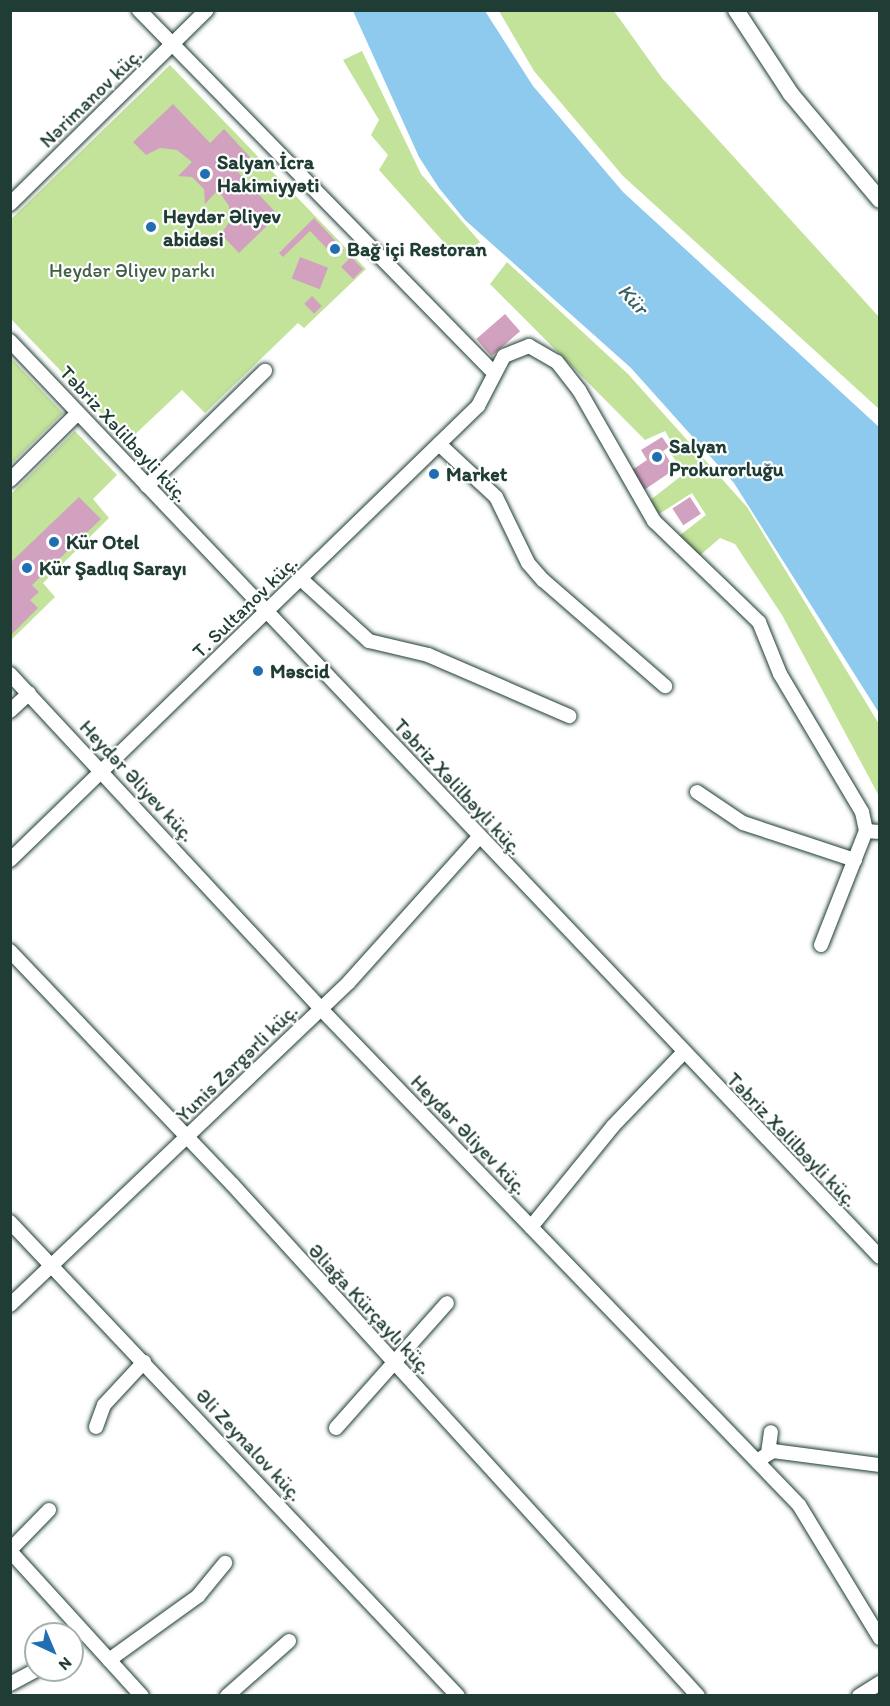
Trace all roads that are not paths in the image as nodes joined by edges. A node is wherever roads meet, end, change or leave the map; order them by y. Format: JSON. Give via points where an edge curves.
{"nodes":[{"id":1,"x":139,"y":10,"type":"edge"},
{"id":2,"x":207,"y":10,"type":"edge"},
{"id":3,"x":736,"y":10,"type":"edge"},
{"id":4,"x":173,"y":45,"type":"junction"},
{"id":5,"x":879,"y":200,"type":"edge"},
{"id":6,"x":10,"y":204,"type":"edge"},
{"id":7,"x":10,"y":341,"type":"edge"},
{"id":8,"x":265,"y":371,"type":"dead end"},
{"id":9,"x":492,"y":371,"type":"junction"},
{"id":10,"x":78,"y":413,"type":"junction"},
{"id":11,"x":439,"y":444,"type":"junction"},
{"id":12,"x":10,"y":480,"type":"edge"},
{"id":13,"x":147,"y":486,"type":"junction"},
{"id":14,"x":302,"y":580,"type":"junction"},
{"id":15,"x":268,"y":614,"type":"junction"},
{"id":16,"x":10,"y":674,"type":"edge"},
{"id":17,"x":665,"y":686,"type":"dead end"},
{"id":18,"x":29,"y":693,"type":"junction"},
{"id":19,"x":10,"y":711,"type":"edge"},
{"id":20,"x":568,"y":716,"type":"dead end"},
{"id":21,"x":102,"y":771,"type":"junction"},
{"id":22,"x":697,"y":792,"type":"dead end"},
{"id":23,"x":873,"y":832,"type":"edge"},
{"id":24,"x":479,"y":837,"type":"junction"},
{"id":25,"x":10,"y":860,"type":"edge"},
{"id":26,"x":855,"y":860,"type":"junction"},
{"id":27,"x":821,"y":945,"type":"dead end"},
{"id":28,"x":10,"y":951,"type":"edge"},
{"id":29,"x":321,"y":1009,"type":"junction"},
{"id":30,"x":683,"y":1053,"type":"junction"},
{"id":31,"x":188,"y":1136,"type":"junction"},
{"id":32,"x":10,"y":1222,"type":"edge"},
{"id":33,"x":531,"y":1227,"type":"junction"},
{"id":34,"x":879,"y":1257,"type":"edge"},
{"id":35,"x":52,"y":1265,"type":"junction"},
{"id":36,"x":447,"y":1302,"type":"dead end"},
{"id":37,"x":10,"y":1305,"type":"edge"},
{"id":38,"x":144,"y":1362,"type":"junction"},
{"id":39,"x":394,"y":1363,"type":"junction"},
{"id":40,"x":96,"y":1427,"type":"dead end"},
{"id":41,"x":336,"y":1428,"type":"dead end"},
{"id":42,"x":771,"y":1432,"type":"dead end"},
{"id":43,"x":763,"y":1457,"type":"junction"},
{"id":44,"x":879,"y":1465,"type":"edge"},
{"id":45,"x":49,"y":1510,"type":"dead end"},
{"id":46,"x":10,"y":1551,"type":"edge"},
{"id":47,"x":225,"y":1563,"type":"dead end"},
{"id":48,"x":67,"y":1622,"type":"edge"},
{"id":49,"x":879,"y":1638,"type":"edge"},
{"id":50,"x":84,"y":1640,"type":"edge"},
{"id":51,"x":289,"y":1641,"type":"dead end"},
{"id":52,"x":110,"y":1660,"type":"junction"},
{"id":53,"x":24,"y":1676,"type":"edge"},
{"id":54,"x":879,"y":1683,"type":"edge"},
{"id":55,"x":10,"y":1684,"type":"edge"},
{"id":56,"x":142,"y":1695,"type":"edge"},
{"id":57,"x":227,"y":1695,"type":"edge"},
{"id":58,"x":458,"y":1695,"type":"edge"},
{"id":59,"x":698,"y":1695,"type":"edge"},
{"id":60,"x":859,"y":1695,"type":"edge"}],
"edges":[{"from":1,"to":4,"type":"street"},
{"from":2,"to":4,"type":"street","name":"Nərimanov küç."},
{"from":3,"to":5,"type":"street","via":[[791,94]]},
{"from":4,"to":6,"type":"street","name":"Nərimanov küç."},
{"from":4,"to":9,"type":"street"},
{"from":7,"to":10,"type":"street","name":"Təbriz Xəlilbəyli küç."},
{"from":8,"to":13,"type":"street"},
{"from":9,"to":11,"type":"street","name":"T. Sultanov küç.","via":[[478,406]]},
{"from":9,"to":23,"type":"street","via":[[510,351],[529,346],[563,370],[654,520],[759,622],[791,695]]},
{"from":10,"to":12,"type":"street"},
{"from":10,"to":13,"type":"street","name":"Təbriz Xəlilbəyli küç."},
{"from":11,"to":14,"type":"street","name":"T. Sultanov küç."},
{"from":11,"to":17,"type":"street","via":[[496,497],[528,562],[543,580]]},
{"from":13,"to":15,"type":"street","name":"Təbriz Xəlilbəyli küç."},
{"from":14,"to":15,"type":"street","name":"T. Sultanov küç."},
{"from":14,"to":20,"type":"street","via":[[369,641],[428,655]]},
{"from":15,"to":21,"type":"street","name":"T. Sultanov küç."},
{"from":15,"to":24,"type":"street","name":"Təbriz Xəlilbəyli küç."},
{"from":16,"to":18,"type":"street","name":"Heydər Əliyev küç."},
{"from":18,"to":19,"type":"street"},
{"from":18,"to":21,"type":"street","name":"Heydər Əliyev küç."},
{"from":21,"to":25,"type":"street","name":"T. Sultanov küç."},
{"from":21,"to":29,"type":"street","name":"Heydər Əliyev küç."},
{"from":22,"to":26,"type":"street","via":[[743,823]]},
{"from":23,"to":26,"type":"street"},
{"from":24,"to":29,"type":"street","name":"Yunis Zərgərli küç.","via":[[404,926]]},
{"from":24,"to":30,"type":"street","name":"Təbriz Xəlilbəyli küç."},
{"from":26,"to":27,"type":"street"},
{"from":28,"to":31,"type":"street","name":"Əliağa Kürçaylı küç."},
{"from":29,"to":31,"type":"street","name":"Yunis Zərgərli küç."},
{"from":29,"to":33,"type":"street","name":"Heydər Əliyev küç."},
{"from":30,"to":33,"type":"street","via":[[636,1100]]},
{"from":30,"to":34,"type":"street","name":"Təbriz Xəlilbəyli küç."},
{"from":31,"to":35,"type":"street","name":"Yunis Zərgərli küç."},
{"from":31,"to":39,"type":"street","name":"Əliağa Kürçaylı küç."},
{"from":32,"to":35,"type":"street","name":"Əli Zeynalov küç."},
{"from":33,"to":43,"type":"street","name":"Heydər Əliyev küç."},
{"from":35,"to":37,"type":"street","name":"Yunis Zərgərli küç."},
{"from":35,"to":38,"type":"street","name":"Əli Zeynalov küç."},
{"from":36,"to":39,"type":"street"},
{"from":38,"to":40,"type":"street","via":[[104,1405]]},
{"from":38,"to":58,"type":"street","name":"Əli Zeynalov küç."},
{"from":39,"to":41,"type":"street"},
{"from":39,"to":59,"type":"street","name":"Əliağa Kürçaylı küç."},
{"from":42,"to":43,"type":"street"},
{"from":43,"to":44,"type":"street"},
{"from":43,"to":49,"type":"street","name":"Heydər Əliyev küç.","via":[[814,1524]]},
{"from":45,"to":46,"type":"street"},
{"from":46,"to":48,"type":"street"},
{"from":47,"to":52,"type":"street","via":[[198,1596]]},
{"from":50,"to":52,"type":"street"},
{"from":51,"to":57,"type":"street"},
{"from":52,"to":56,"type":"street"},
{"from":53,"to":55,"type":"street"},
{"from":54,"to":60,"type":"street"}]}
